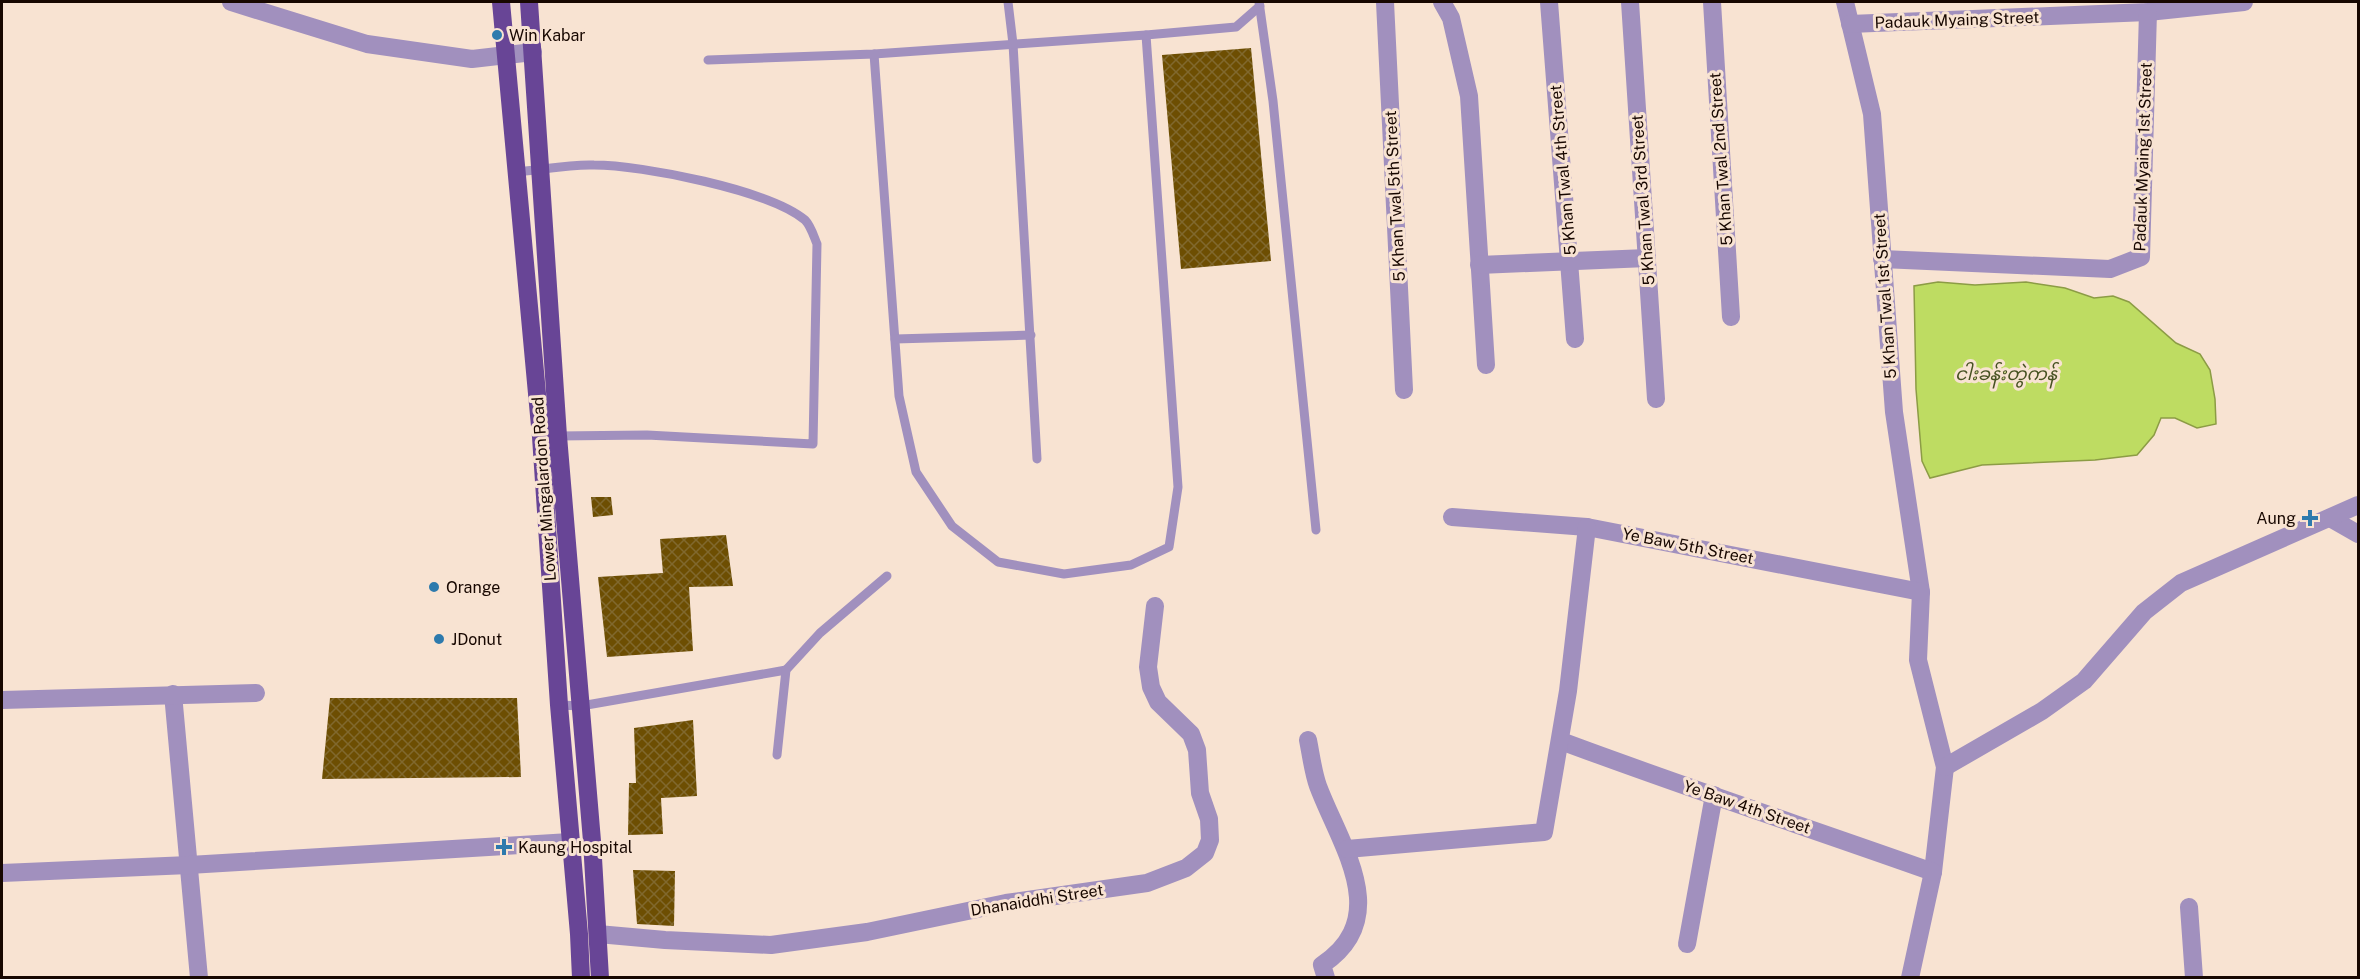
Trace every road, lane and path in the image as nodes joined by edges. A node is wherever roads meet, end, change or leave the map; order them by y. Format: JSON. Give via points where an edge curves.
{"nodes":[{"id":1,"x":231,"y":2,"type":"edge"},
{"id":2,"x":501,"y":2,"type":"edge"},
{"id":3,"x":529,"y":2,"type":"edge"},
{"id":4,"x":1008,"y":2,"type":"edge"},
{"id":5,"x":1385,"y":2,"type":"edge"},
{"id":6,"x":1442,"y":2,"type":"edge"},
{"id":7,"x":1549,"y":2,"type":"edge"},
{"id":8,"x":1630,"y":2,"type":"edge"},
{"id":9,"x":1712,"y":2,"type":"edge"},
{"id":10,"x":1845,"y":2,"type":"edge"},
{"id":11,"x":2244,"y":2,"type":"edge"},
{"id":12,"x":1259,"y":4,"type":"edge"},
{"id":13,"x":2148,"y":12,"type":"junction"},
{"id":14,"x":1850,"y":24,"type":"junction"},
{"id":15,"x":1146,"y":35,"type":"junction"},
{"id":16,"x":1013,"y":44,"type":"junction"},
{"id":17,"x":533,"y":52,"type":"junction"},
{"id":18,"x":874,"y":54,"type":"junction"},
{"id":19,"x":505,"y":56,"type":"junction"},
{"id":20,"x":708,"y":60,"type":"dead end"},
{"id":21,"x":541,"y":170,"type":"junction"},
{"id":22,"x":516,"y":172,"type":"junction"},
{"id":23,"x":1647,"y":258,"type":"junction"},
{"id":24,"x":1882,"y":259,"type":"junction"},
{"id":25,"x":1570,"y":262,"type":"junction"},
{"id":26,"x":1479,"y":266,"type":"junction"},
{"id":27,"x":1731,"y":317,"type":"dead end"},
{"id":28,"x":1031,"y":335,"type":"junction"},
{"id":29,"x":895,"y":339,"type":"junction"},
{"id":30,"x":1575,"y":339,"type":"dead end"},
{"id":31,"x":1486,"y":365,"type":"dead end"},
{"id":32,"x":1404,"y":390,"type":"dead end"},
{"id":33,"x":1656,"y":399,"type":"dead end"},
{"id":34,"x":558,"y":436,"type":"junction"},
{"id":35,"x":1037,"y":459,"type":"dead end"},
{"id":36,"x":2358,"y":505,"type":"edge"},
{"id":37,"x":1452,"y":517,"type":"dead end"},
{"id":38,"x":2330,"y":518,"type":"junction"},
{"id":39,"x":1587,"y":527,"type":"junction"},
{"id":40,"x":1317,"y":530,"type":"dead end"},
{"id":41,"x":2358,"y":534,"type":"edge"},
{"id":42,"x":887,"y":576,"type":"dead end"},
{"id":43,"x":1921,"y":592,"type":"junction"},
{"id":44,"x":1155,"y":606,"type":"dead end"},
{"id":45,"x":786,"y":670,"type":"junction"},
{"id":46,"x":256,"y":693,"type":"dead end"},
{"id":47,"x":173,"y":694,"type":"junction"},
{"id":48,"x":2,"y":700,"type":"edge"},
{"id":49,"x":559,"y":705,"type":"junction"},
{"id":50,"x":581,"y":705,"type":"junction"},
{"id":51,"x":1308,"y":740,"type":"dead end"},
{"id":52,"x":1561,"y":741,"type":"junction"},
{"id":53,"x":777,"y":755,"type":"dead end"},
{"id":54,"x":1945,"y":767,"type":"junction"},
{"id":55,"x":1714,"y":795,"type":"junction"},
{"id":56,"x":570,"y":842,"type":"junction"},
{"id":57,"x":1347,"y":849,"type":"junction"},
{"id":58,"x":189,"y":865,"type":"junction"},
{"id":59,"x":1933,"y":872,"type":"junction"},
{"id":60,"x":2,"y":873,"type":"edge"},
{"id":61,"x":2189,"y":907,"type":"dead end"},
{"id":62,"x":598,"y":934,"type":"junction"},
{"id":63,"x":1686,"y":944,"type":"dead end"},
{"id":64,"x":199,"y":978,"type":"edge"},
{"id":65,"x":581,"y":978,"type":"edge"},
{"id":66,"x":600,"y":978,"type":"edge"},
{"id":67,"x":1326,"y":978,"type":"edge"},
{"id":68,"x":1910,"y":978,"type":"edge"},
{"id":69,"x":2193,"y":978,"type":"edge"}],
"edges":[{"from":1,"to":19,"type":"street","via":[[367,44],[472,59]]},
{"from":2,"to":19,"type":"main road","name":"Lower Mingalardon Road"},
{"from":3,"to":17,"type":"main road","name":"Lower Mingalardon Road"},
{"from":4,"to":16,"type":"lane"},
{"from":5,"to":32,"type":"street","name":"5 Khan Twal 5th Street"},
{"from":6,"to":26,"type":"street","via":[[1451,18],[1469,96]]},
{"from":7,"to":25,"type":"street","name":"5 Khan Twal 4th Street"},
{"from":8,"to":23,"type":"street","name":"5 Khan Twal 3rd Street"},
{"from":9,"to":27,"type":"street","name":"5 Khan Twal 2nd Street"},
{"from":10,"to":14,"type":"street","name":"5 Khan Twal 1st Street"},
{"from":11,"to":13,"type":"street","name":"Padauk Myaing Street"},
{"from":12,"to":15,"type":"lane","via":[[1236,27]]},
{"from":12,"to":40,"type":"lane","via":[[1273,101]]},
{"from":13,"to":14,"type":"street","name":"Padauk Myaing Street"},
{"from":13,"to":24,"type":"street","name":"Padauk Myaing 1st Street","via":[[2141,257],[2109,269]]},
{"from":14,"to":24,"type":"street","name":"5 Khan Twal 1st Street","via":[[1872,114]]},
{"from":15,"to":16,"type":"lane"},
{"from":15,"to":29,"type":"lane","via":[[1178,487],[1169,547],[1131,565],[1064,574],[998,562],[952,526],[916,472],[899,396]]},
{"from":16,"to":18,"type":"lane"},
{"from":16,"to":28,"type":"lane"},
{"from":17,"to":19,"type":"street"},
{"from":17,"to":21,"type":"main road","name":"Lower Mingalardon Road"},
{"from":18,"to":20,"type":"lane"},
{"from":18,"to":29,"type":"lane"},
{"from":19,"to":22,"type":"main road","name":"Lower Mingalardon Road"},
{"from":21,"to":22,"type":"lane"},
{"from":21,"to":34,"type":"main road","name":"Lower Mingalardon Road"},
{"from":21,"to":34,"type":"lane","via":[[594,165],[664,173],[736,189],[782,206],[806,221],[818,244],[813,444],[647,435]]},
{"from":22,"to":49,"type":"main road","name":"Lower Mingalardon Road","via":[[541,437]]},
{"from":23,"to":25,"type":"street"},
{"from":23,"to":33,"type":"street","name":"5 Khan Twal 3rd Street"},
{"from":24,"to":43,"type":"street","name":"5 Khan Twal 1st Street","via":[[1894,412]]},
{"from":25,"to":26,"type":"street"},
{"from":25,"to":30,"type":"street","name":"5 Khan Twal 4th Street"},
{"from":26,"to":31,"type":"street"},
{"from":28,"to":29,"type":"lane"},
{"from":28,"to":35,"type":"lane"},
{"from":34,"to":50,"type":"main road","name":"Lower Mingalardon Road"},
{"from":36,"to":38,"type":"street"},
{"from":37,"to":39,"type":"street","name":"Ye Baw 5th Street"},
{"from":38,"to":41,"type":"street"},
{"from":38,"to":54,"type":"street","via":[[2181,583],[2144,612],[2084,681],[2042,711]]},
{"from":39,"to":43,"type":"street","name":"Ye Baw 5th Street"},
{"from":39,"to":52,"type":"street"},
{"from":42,"to":45,"type":"lane","via":[[820,633]]},
{"from":43,"to":54,"type":"street","name":"5 Khan Twal 1st Street","via":[[1918,660]]},
{"from":44,"to":62,"type":"street","name":"Dhanaiddhi Street","via":[[1148,667],[1151,687],[1158,702],[1191,734],[1197,750],[1200,793],[1209,819],[1210,840],[1205,853],[1186,868],[1147,882],[1006,903],[867,932],[771,945]]},
{"from":45,"to":50,"type":"lane"},
{"from":45,"to":53,"type":"lane"},
{"from":46,"to":47,"type":"street"},
{"from":47,"to":48,"type":"street"},
{"from":47,"to":58,"type":"street"},
{"from":49,"to":50,"type":"lane"},
{"from":49,"to":56,"type":"main road","name":"Lower Mingalardon Road"},
{"from":50,"to":62,"type":"main road","name":"Lower Mingalardon Road"},
{"from":51,"to":57,"type":"street","via":[[1318,784]]},
{"from":52,"to":55,"type":"street","name":"Ye Baw 4th Street"},
{"from":52,"to":57,"type":"street","via":[[1545,832]]},
{"from":54,"to":59,"type":"street"},
{"from":55,"to":59,"type":"street","name":"Ye Baw 4th Street"},
{"from":55,"to":63,"type":"street"},
{"from":56,"to":58,"type":"street"},
{"from":56,"to":65,"type":"main road","name":"Lower Mingalardon Road"},
{"from":57,"to":67,"type":"street","via":[[1355,870],[1357,923],[1335,957],[1322,965]]},
{"from":58,"to":60,"type":"street"},
{"from":58,"to":64,"type":"street"},
{"from":59,"to":68,"type":"street"},
{"from":61,"to":69,"type":"street"},
{"from":62,"to":66,"type":"main road","name":"Lower Mingalardon Road"}]}
